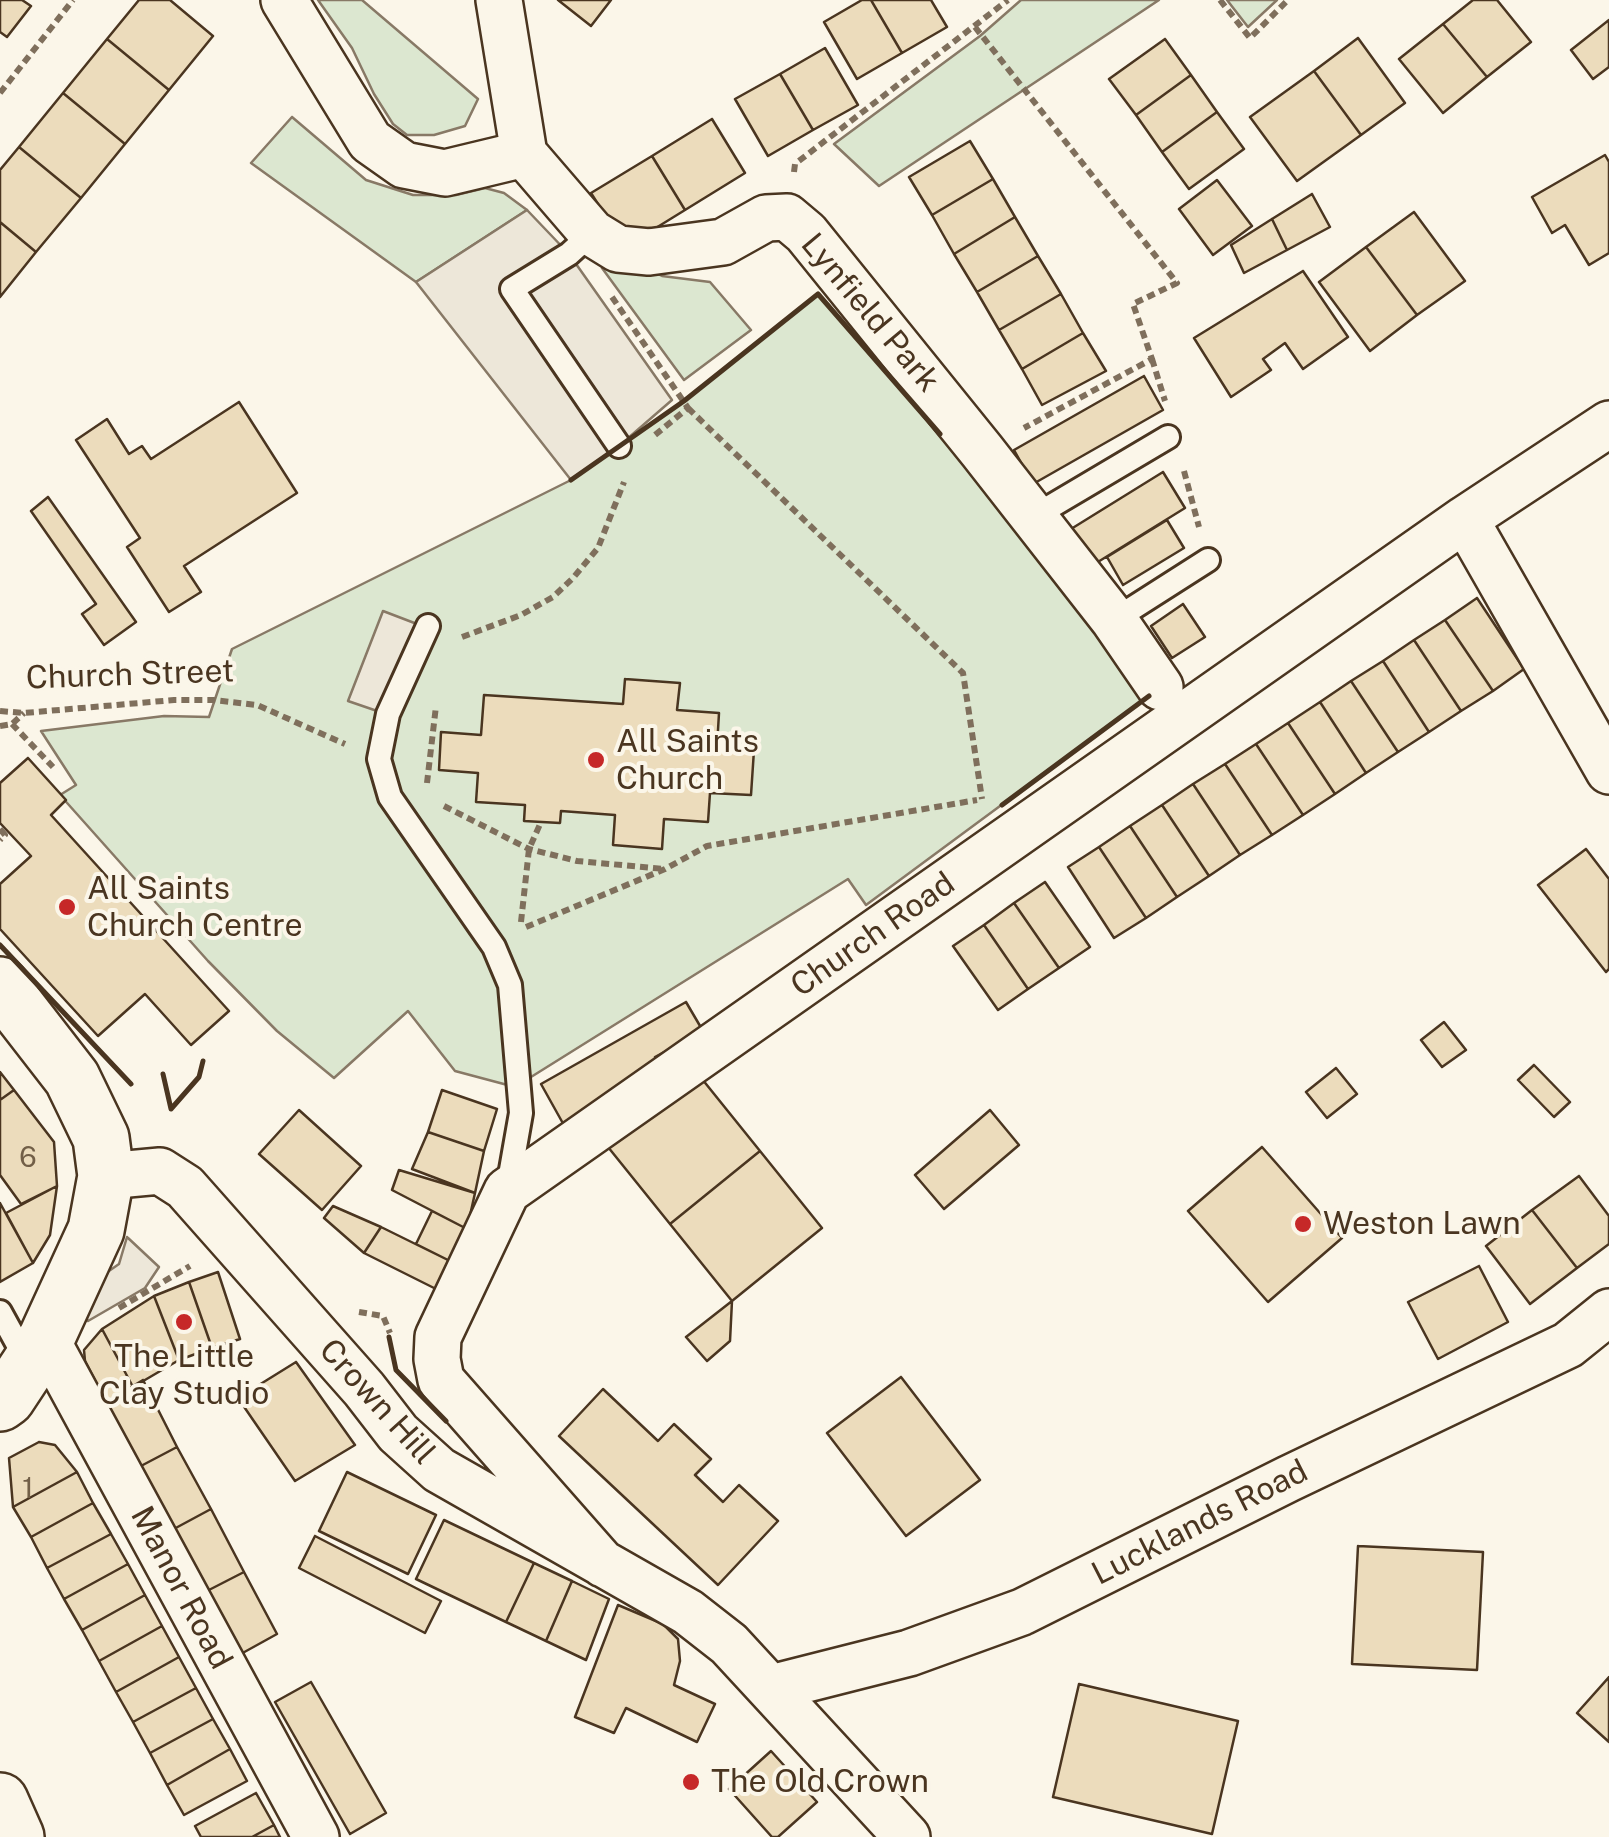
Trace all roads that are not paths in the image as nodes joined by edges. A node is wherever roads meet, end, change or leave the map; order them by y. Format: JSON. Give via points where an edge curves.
{"nodes":[{"id":1,"x":284,"y":0,"type":"edge"},
{"id":2,"x":499,"y":0,"type":"edge"},
{"id":3,"x":524,"y":154,"type":"junction"},
{"id":4,"x":585,"y":240,"type":"junction"},
{"id":5,"x":1609,"y":424,"type":"edge"},
{"id":6,"x":1168,"y":437,"type":"dead end"},
{"id":7,"x":631,"y":445,"type":"road end"},
{"id":8,"x":1033,"y":517,"type":"junction"},
{"id":9,"x":1465,"y":519,"type":"junction"},
{"id":10,"x":1208,"y":560,"type":"dead end"},
{"id":11,"x":1114,"y":620,"type":"junction"},
{"id":12,"x":428,"y":626,"type":"dead end"},
{"id":13,"x":1160,"y":687,"type":"dead end"},
{"id":14,"x":1609,"y":770,"type":"edge"},
{"id":15,"x":0,"y":985,"type":"edge"},
{"id":16,"x":106,"y":1176,"type":"junction"},
{"id":17,"x":507,"y":1191,"type":"junction"},
{"id":18,"x":0,"y":1312,"type":"edge"},
{"id":19,"x":1609,"y":1312,"type":"edge"},
{"id":20,"x":17,"y":1384,"type":"edge"},
{"id":21,"x":604,"y":1564,"type":"junction"},
{"id":22,"x":771,"y":1688,"type":"junction"},
{"id":23,"x":0,"y":1801,"type":"edge"},
{"id":24,"x":16,"y":1837,"type":"edge"},
{"id":25,"x":316,"y":1837,"type":"edge"},
{"id":26,"x":907,"y":1837,"type":"edge"}],
"edges":[{"from":1,"to":3,"type":"street","via":[[370,140],[404,165],[445,173]]},
{"from":2,"to":3,"type":"street"},
{"from":3,"to":4,"type":"street","name":"Lynfield Park"},
{"from":4,"to":7,"type":"lane","via":[[512,289]]},
{"from":4,"to":8,"type":"street","name":"Lynfield Park","via":[[649,252],[723,242],[766,218],[788,218]]},
{"from":5,"to":9,"type":"street","name":"Church Road"},
{"from":6,"to":8,"type":"lane"},
{"from":8,"to":11,"type":"street","name":"Lynfield Park"},
{"from":9,"to":14,"type":"street"},
{"from":9,"to":17,"type":"street","name":"Church Road"},
{"from":10,"to":11,"type":"lane"},
{"from":11,"to":13,"type":"street","name":"Lynfield Park"},
{"from":12,"to":17,"type":"lane","via":[[388,714],[379,759],[390,797],[494,946],[510,986],[520,1113]]},
{"from":15,"to":16,"type":"street","via":[[72,1078],[101,1138]]},
{"from":16,"to":20,"type":"street","via":[[96,1230]]},
{"from":16,"to":21,"type":"street","name":"Crown Hill","via":[[160,1171],[186,1186],[398,1433],[438,1470]]},
{"from":17,"to":21,"type":"street","name":"Church Road","via":[[438,1337],[441,1380]]},
{"from":18,"to":20,"type":"lane"},
{"from":19,"to":22,"type":"street","name":"Lucklands Road","via":[[1568,1344],[1022,1612],[909,1653]]},
{"from":20,"to":25,"type":"street","name":"Manor Road"},
{"from":21,"to":22,"type":"street","name":"Crown Hill","via":[[688,1612]]},
{"from":22,"to":26,"type":"street","name":"Crown Hill"},
{"from":23,"to":24,"type":"street"}]}
